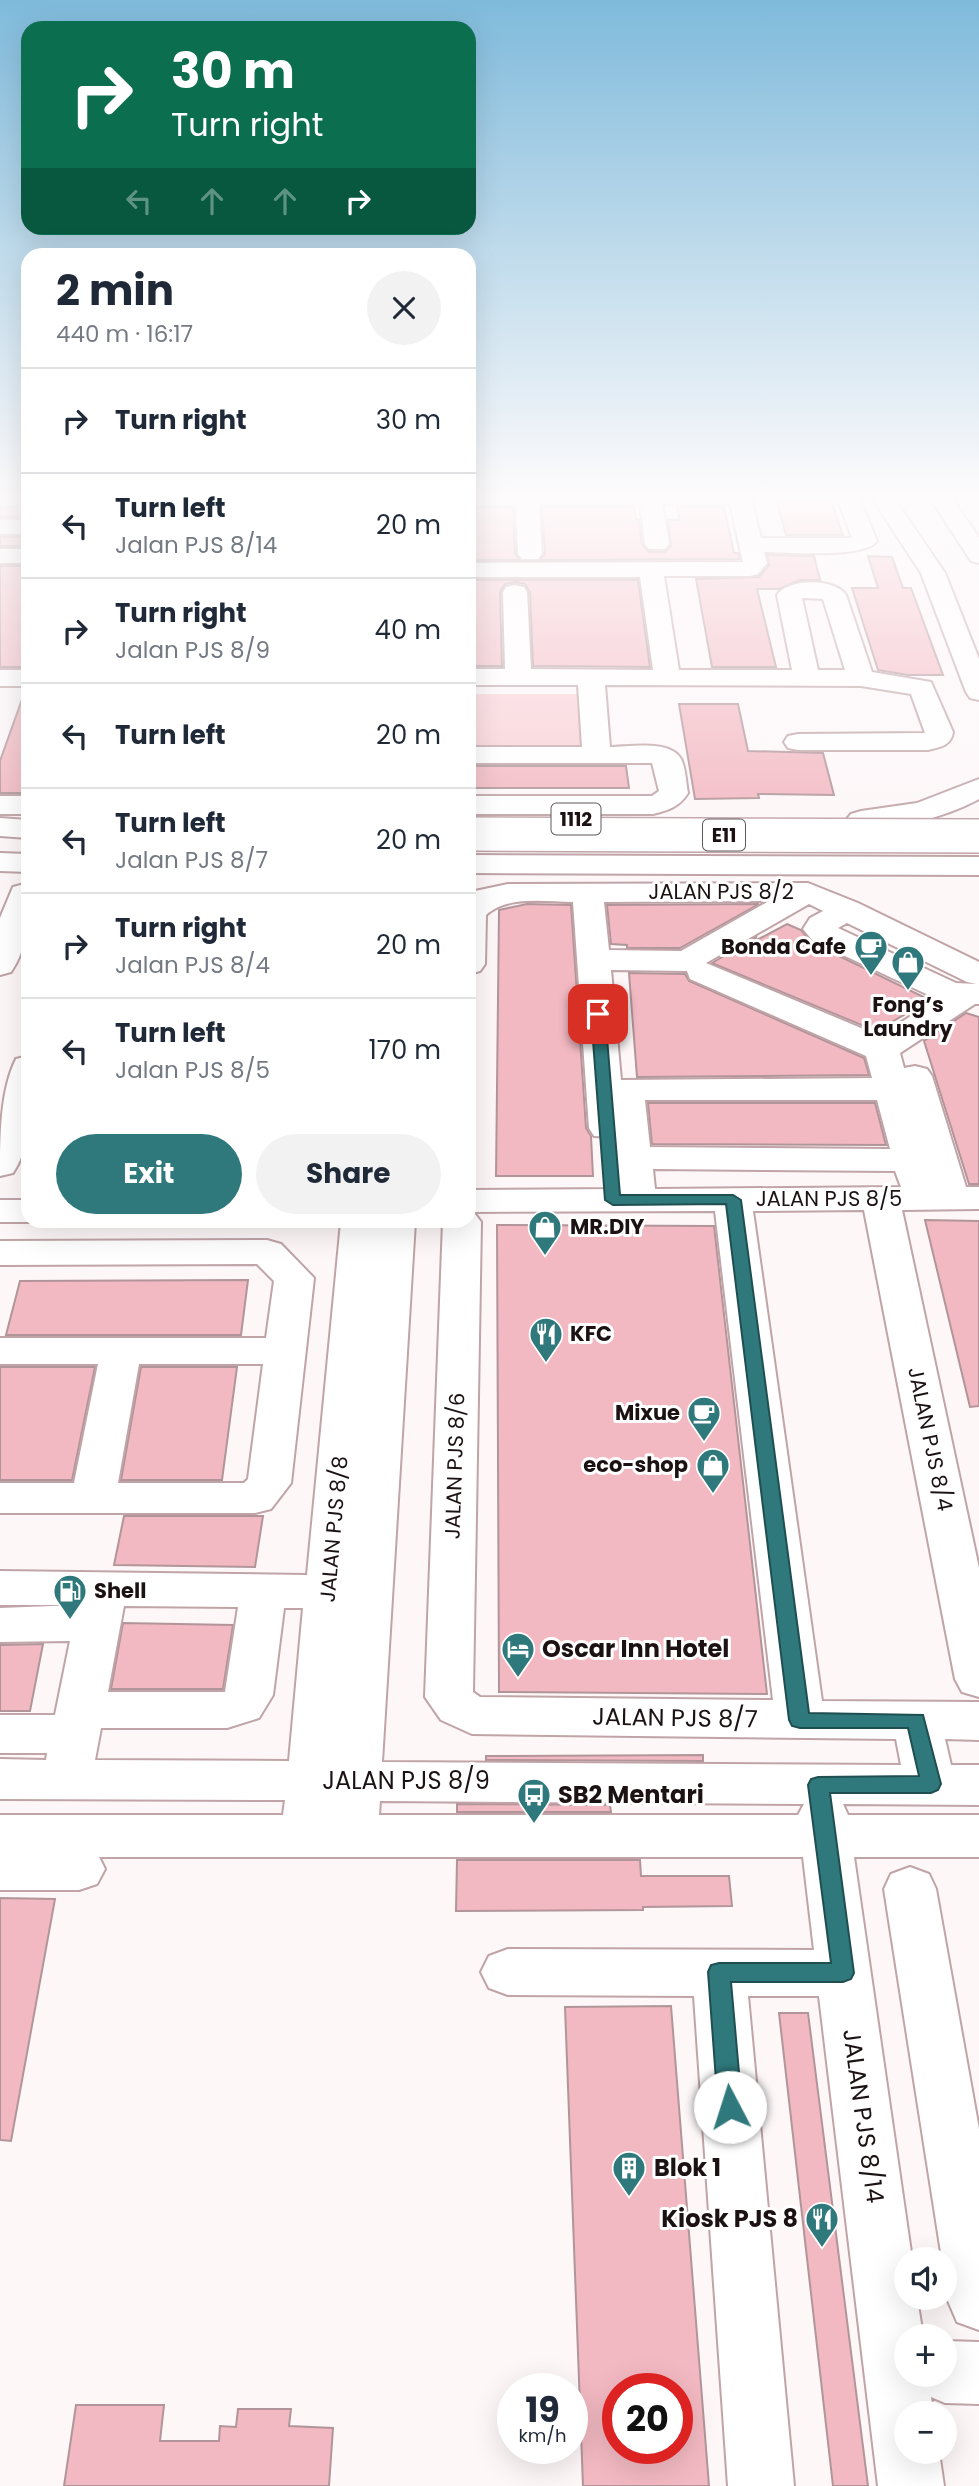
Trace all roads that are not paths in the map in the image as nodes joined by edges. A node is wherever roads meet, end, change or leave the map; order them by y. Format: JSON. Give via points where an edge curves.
{"nodes":[{"id":1,"x":516,"y":611,"type":"edge"},
{"id":2,"x":657,"y":611,"type":"edge"},
{"id":3,"x":792,"y":611,"type":"edge"},
{"id":4,"x":839,"y":611,"type":"edge"},
{"id":5,"x":948,"y":611,"type":"edge"},
{"id":6,"x":476,"y":677,"type":"edge"},
{"id":7,"x":21,"y":678,"type":"edge"},
{"id":8,"x":518,"y":678,"type":"junction"},
{"id":9,"x":591,"y":678,"type":"junction"},
{"id":10,"x":667,"y":678,"type":"junction"},
{"id":11,"x":807,"y":678,"type":"junction"},
{"id":12,"x":861,"y":678,"type":"junction"},
{"id":13,"x":0,"y":679,"type":"edge"},
{"id":14,"x":979,"y":692,"type":"edge"},
{"id":15,"x":798,"y":742,"type":"dead end"},
{"id":16,"x":476,"y":755,"type":"edge"},
{"id":17,"x":597,"y":755,"type":"junction"},
{"id":18,"x":979,"y":788,"type":"edge"},
{"id":19,"x":0,"y":805,"type":"edge"},
{"id":20,"x":21,"y":805,"type":"edge"},
{"id":21,"x":476,"y":805,"type":"edge"},
{"id":22,"x":476,"y":818,"type":"edge"},
{"id":23,"x":21,"y":819,"type":"edge"},
{"id":24,"x":0,"y":820,"type":"edge"},
{"id":25,"x":861,"y":820,"type":"junction"},
{"id":26,"x":934,"y":822,"type":"junction"},
{"id":27,"x":979,"y":822,"type":"edge"},
{"id":28,"x":0,"y":827,"type":"edge"},
{"id":29,"x":21,"y":830,"type":"edge"},
{"id":30,"x":21,"y":832,"type":"edge"},
{"id":31,"x":0,"y":834,"type":"edge"},
{"id":32,"x":476,"y":834,"type":"edge"},
{"id":33,"x":979,"y":836,"type":"edge"},
{"id":34,"x":0,"y":853,"type":"edge"},
{"id":35,"x":21,"y":853,"type":"edge"},
{"id":36,"x":476,"y":853,"type":"edge"},
{"id":37,"x":979,"y":854,"type":"edge"},
{"id":38,"x":476,"y":864,"type":"edge"},
{"id":39,"x":906,"y":866,"type":"junction"},
{"id":40,"x":942,"y":866,"type":"junction"},
{"id":41,"x":979,"y":866,"type":"edge"},
{"id":42,"x":17,"y":880,"type":"edge"},
{"id":43,"x":979,"y":884,"type":"edge"},
{"id":44,"x":588,"y":892,"type":"junction"},
{"id":45,"x":808,"y":892,"type":"junction"},
{"id":46,"x":476,"y":907,"type":"edge"},
{"id":47,"x":2,"y":956,"type":"edge"},
{"id":48,"x":593,"y":960,"type":"junction"},
{"id":49,"x":702,"y":972,"type":"dead end"},
{"id":50,"x":976,"y":991,"type":"edge"},
{"id":51,"x":882,"y":1050,"type":"junction"},
{"id":52,"x":892,"y":1089,"type":"junction"},
{"id":53,"x":21,"y":1099,"type":"edge"},
{"id":54,"x":633,"y":1158,"type":"junction"},
{"id":55,"x":911,"y":1160,"type":"junction"},
{"id":56,"x":6,"y":1165,"type":"edge"},
{"id":57,"x":21,"y":1183,"type":"edge"},
{"id":58,"x":933,"y":1199,"type":"edge"},
{"id":59,"x":625,"y":1200,"type":"junction"},
{"id":60,"x":733,"y":1200,"type":"junction"},
{"id":61,"x":476,"y":1201,"type":"edge"},
{"id":62,"x":0,"y":1211,"type":"edge"},
{"id":63,"x":21,"y":1211,"type":"edge"},
{"id":64,"x":359,"y":1228,"type":"edge"},
{"id":65,"x":395,"y":1228,"type":"edge"},
{"id":66,"x":462,"y":1228,"type":"edge"},
{"id":67,"x":0,"y":1253,"type":"edge"},
{"id":68,"x":0,"y":1351,"type":"edge"},
{"id":69,"x":121,"y":1351,"type":"junction"},
{"id":70,"x":285,"y":1351,"type":"junction"},
{"id":71,"x":0,"y":1498,"type":"edge"},
{"id":72,"x":93,"y":1498,"type":"junction"},
{"id":73,"x":0,"y":1588,"type":"edge"},
{"id":74,"x":263,"y":1591,"type":"junction"},
{"id":75,"x":328,"y":1592,"type":"junction"},
{"id":76,"x":101,"y":1607,"type":"junction"},
{"id":77,"x":0,"y":1625,"type":"edge"},
{"id":78,"x":979,"y":1679,"type":"edge"},
{"id":79,"x":457,"y":1707,"type":"joint"},
{"id":80,"x":800,"y":1720,"type":"junction"},
{"id":81,"x":916,"y":1721,"type":"junction"},
{"id":82,"x":979,"y":1721,"type":"edge"},
{"id":83,"x":0,"y":1734,"type":"edge"},
{"id":84,"x":74,"y":1741,"type":"junction"},
{"id":85,"x":0,"y":1779,"type":"edge"},
{"id":86,"x":334,"y":1781,"type":"junction"},
{"id":87,"x":931,"y":1784,"type":"junction"},
{"id":88,"x":979,"y":1785,"type":"edge"},
{"id":89,"x":822,"y":1812,"type":"junction"},
{"id":90,"x":0,"y":1836,"type":"edge"},
{"id":91,"x":979,"y":1836,"type":"edge"},
{"id":92,"x":330,"y":1837,"type":"junction"},
{"id":93,"x":0,"y":1869,"type":"edge"},
{"id":94,"x":79,"y":1869,"type":"dead end"},
{"id":95,"x":910,"y":1889,"type":"dead end"},
{"id":96,"x":508,"y":1972,"type":"dead end"},
{"id":97,"x":719,"y":1972,"type":"junction"},
{"id":98,"x":843,"y":1973,"type":"junction"},
{"id":99,"x":979,"y":2301,"type":"edge"},
{"id":100,"x":907,"y":2324,"type":"edge"},
{"id":101,"x":957,"y":2373,"type":"edge"},
{"id":102,"x":979,"y":2373,"type":"edge"},
{"id":103,"x":909,"y":2464,"type":"edge"},
{"id":104,"x":761,"y":2486,"type":"edge"},
{"id":105,"x":911,"y":2486,"type":"edge"}],
"edges":[{"from":1,"to":8,"type":"main road"},
{"from":2,"to":10,"type":"main road"},
{"from":3,"to":11,"type":"main road"},
{"from":4,"to":12,"type":"main road"},
{"from":5,"to":14,"type":"main road"},
{"from":6,"to":8,"type":"main road"},
{"from":7,"to":13,"type":"main road"},
{"from":8,"to":9,"type":"main road"},
{"from":9,"to":10,"type":"main road"},
{"from":9,"to":17,"type":"main road"},
{"from":10,"to":11,"type":"main road"},
{"from":11,"to":12,"type":"main road"},
{"from":12,"to":15,"type":"main road","via":[[922,688],[938,738],[928,742]]},
{"from":16,"to":17,"type":"main road"},
{"from":17,"to":21,"type":"main road","via":[[658,755],[668,761],[674,793],[664,803],[653,805]]},
{"from":18,"to":25,"type":"main road","via":[[922,812]]},
{"from":19,"to":20,"type":"main road"},
{"from":22,"to":25,"type":"main road","number":"1112"},
{"from":23,"to":24,"type":"main road"},
{"from":25,"to":26,"type":"main road"},
{"from":26,"to":27,"type":"main road"},
{"from":26,"to":40,"type":"main road","via":[[965,832],[976,847],[967,859]]},
{"from":28,"to":29,"type":"main road"},
{"from":30,"to":31,"type":"main road"},
{"from":32,"to":33,"type":"main road","number":"E11","bridge":true},
{"from":34,"to":35,"type":"main road"},
{"from":36,"to":37,"type":"main road","number":"E11"},
{"from":38,"to":39,"type":"main road"},
{"from":39,"to":40,"type":"main road"},
{"from":39,"to":43,"type":"main road"},
{"from":40,"to":41,"type":"main road"},
{"from":42,"to":47,"type":"main road"},
{"from":44,"to":45,"type":"main road","name":"JALAN PJS 8/2"},
{"from":44,"to":46,"type":"main road","name":"JALAN PJS 8/2","via":[[508,893],[486,898]]},
{"from":44,"to":48,"type":"main road"},
{"from":45,"to":48,"type":"main road","via":[[687,961]]},
{"from":45,"to":50,"type":"main road","name":"JALAN PJS 8/2","via":[[847,910],[821,925],[824,934],[944,990]]},
{"from":48,"to":59,"type":"main road"},
{"from":49,"to":51,"type":"main road"},
{"from":50,"to":51,"type":"main road"},
{"from":50,"to":58,"type":"main road","via":[[972,1001],[906,1046]]},
{"from":51,"to":52,"type":"main road"},
{"from":52,"to":54,"type":"main road","via":[[626,1089]]},
{"from":52,"to":55,"type":"main road"},
{"from":53,"to":56,"type":"main road"},
{"from":54,"to":55,"type":"main road"},
{"from":54,"to":59,"type":"main road"},
{"from":55,"to":58,"type":"main road"},
{"from":56,"to":57,"type":"main road"},
{"from":58,"to":60,"type":"main road","name":"JALAN PJS 8/5"},
{"from":58,"to":78,"type":"main road","name":"JALAN PJS 8/4"},
{"from":59,"to":60,"type":"main road","name":"JALAN PJS 8/5"},
{"from":59,"to":61,"type":"main road","name":"JALAN PJS 8/5"},
{"from":60,"to":80,"type":"main road"},
{"from":62,"to":63,"type":"main road"},
{"from":64,"to":75,"type":"main road","name":"JALAN PJS 8/8"},
{"from":65,"to":86,"type":"main road","name":"JALAN PJS 8/8"},
{"from":66,"to":79,"type":"main road","name":"JALAN PJS 8/6","via":[[449,1697]]},
{"from":67,"to":70,"type":"main road","via":[[267,1252],[294,1278]]},
{"from":68,"to":69,"type":"main road"},
{"from":69,"to":70,"type":"main road"},
{"from":69,"to":72,"type":"main road"},
{"from":70,"to":72,"type":"main road","via":[[269,1483],[255,1498]]},
{"from":71,"to":72,"type":"main road"},
{"from":73,"to":76,"type":"main road"},
{"from":74,"to":75,"type":"main road"},
{"from":74,"to":76,"type":"main road"},
{"from":74,"to":84,"type":"main road","via":[[249,1695],[242,1705]]},
{"from":75,"to":86,"type":"main road","name":"JALAN PJS 8/8"},
{"from":76,"to":77,"type":"main road"},
{"from":76,"to":84,"type":"main road"},
{"from":79,"to":80,"type":"main road","name":"JALAN PJS 8/7","via":[[472,1714]]},
{"from":80,"to":81,"type":"main road","name":"JALAN PJS 8/7"},
{"from":81,"to":82,"type":"main road","name":"JALAN PJS 8/7"},
{"from":81,"to":87,"type":"main road"},
{"from":83,"to":84,"type":"main road"},
{"from":84,"to":85,"type":"main road","name":"JALAN PJS 8/9"},
{"from":84,"to":86,"type":"main road","name":"JALAN PJS 8/9"},
{"from":86,"to":89,"type":"main road","name":"JALAN PJS 8/9"},
{"from":86,"to":92,"type":"main road","name":"JALAN PJS 8/8"},
{"from":87,"to":88,"type":"main road","name":"JALAN PJS 8/9"},
{"from":87,"to":89,"type":"main road","name":"JALAN PJS 8/9"},
{"from":89,"to":91,"type":"main road","name":"JALAN PJS 8/9"},
{"from":89,"to":92,"type":"main road","name":"JALAN PJS 8/9"},
{"from":89,"to":98,"type":"main road","name":"JALAN PJS 8/14"},
{"from":90,"to":92,"type":"main road","name":"JALAN PJS 8/9"},
{"from":93,"to":94,"type":"main road"},
{"from":95,"to":99,"type":"main road"},
{"from":96,"to":97,"type":"main road"},
{"from":97,"to":98,"type":"main road"},
{"from":97,"to":104,"type":"main road"},
{"from":98,"to":100,"type":"main road","name":"JALAN PJS 8/14"},
{"from":101,"to":102,"type":"main road"},
{"from":103,"to":105,"type":"main road","name":"JALAN PJS 8/14"}]}
